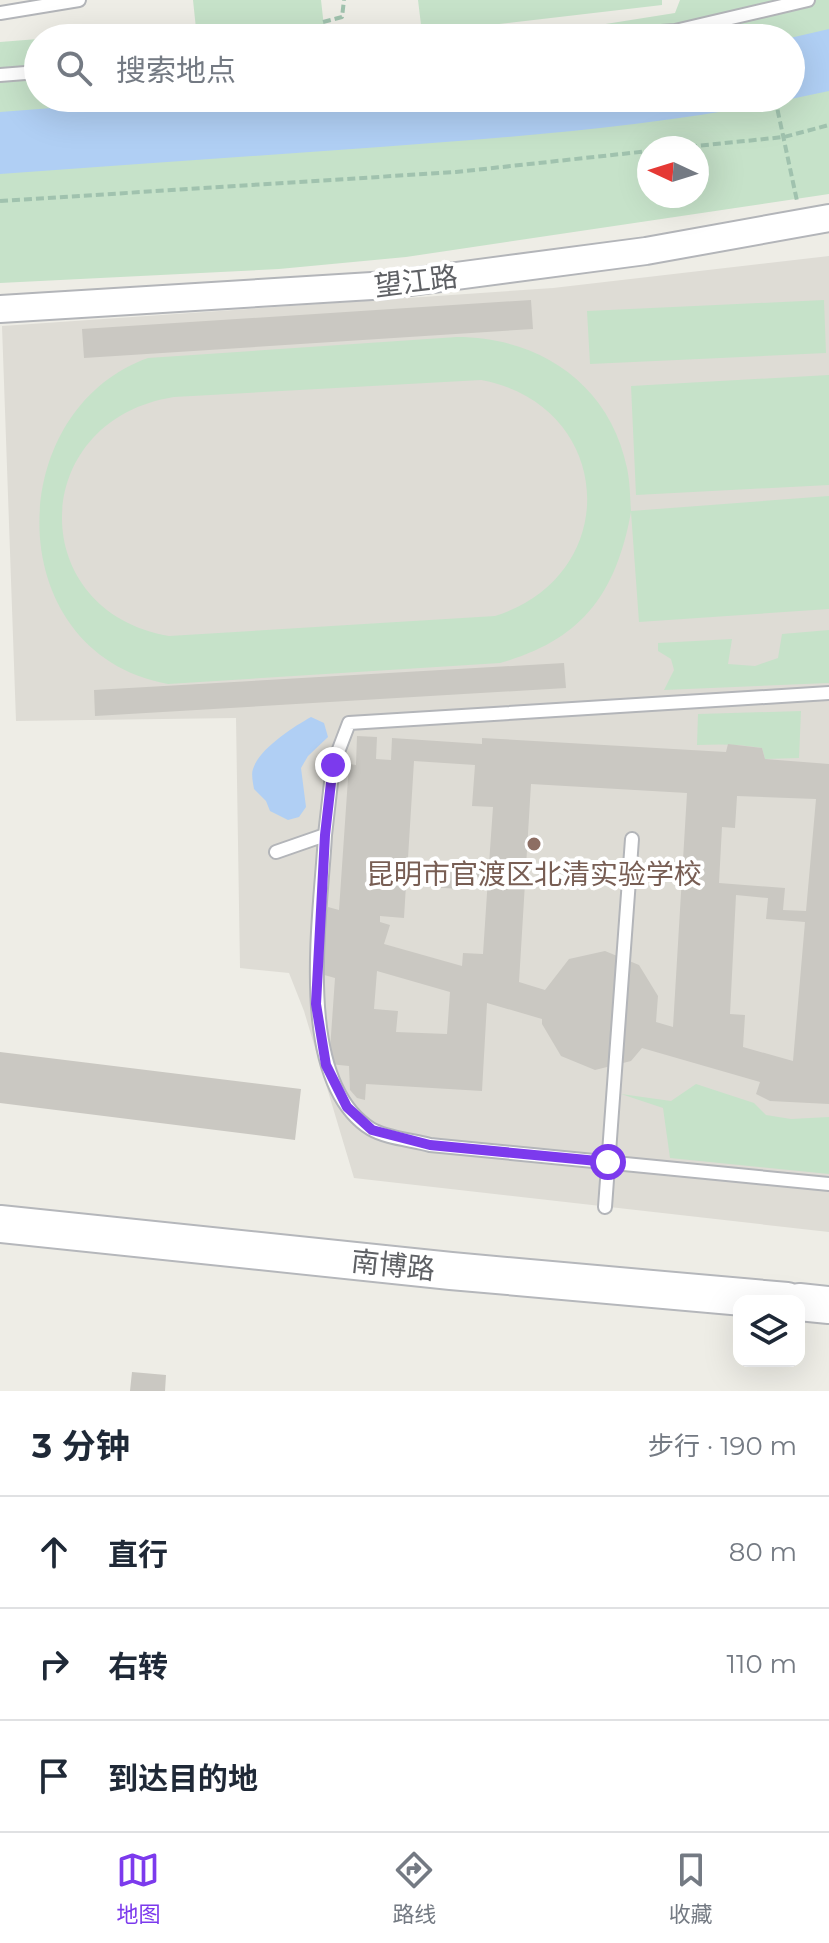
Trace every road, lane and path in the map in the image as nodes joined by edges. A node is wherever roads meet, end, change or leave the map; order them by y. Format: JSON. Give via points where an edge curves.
{"nodes":[{"id":1,"x":79,"y":0,"type":"edge"},
{"id":2,"x":344,"y":0,"type":"edge"},
{"id":3,"x":808,"y":0,"type":"edge"},
{"id":4,"x":0,"y":13,"type":"edge"},
{"id":5,"x":323,"y":22,"type":"dead end"},
{"id":6,"x":705,"y":24,"type":"edge"},
{"id":7,"x":24,"y":73,"type":"edge"},
{"id":8,"x":0,"y":75,"type":"edge"},
{"id":9,"x":778,"y":112,"type":"edge"},
{"id":10,"x":829,"y":125,"type":"edge"},
{"id":11,"x":784,"y":137,"type":"junction"},
{"id":12,"x":709,"y":145,"type":"edge"},
{"id":13,"x":637,"y":152,"type":"edge"},
{"id":14,"x":0,"y":201,"type":"edge"},
{"id":15,"x":829,"y":218,"type":"edge"},
{"id":16,"x":802,"y":223,"type":"junction"},
{"id":17,"x":0,"y":309,"type":"edge"},
{"id":18,"x":829,"y":693,"type":"edge"},
{"id":19,"x":325,"y":835,"type":"junction"},
{"id":20,"x":632,"y":839,"type":"dead end"},
{"id":21,"x":276,"y":852,"type":"dead end"},
{"id":22,"x":608,"y":1162,"type":"junction"},
{"id":23,"x":829,"y":1184,"type":"edge"},
{"id":24,"x":605,"y":1207,"type":"dead end"},
{"id":25,"x":0,"y":1224,"type":"edge"},
{"id":26,"x":733,"y":1296,"type":"edge"},
{"id":27,"x":805,"y":1303,"type":"edge"},
{"id":28,"x":829,"y":1305,"type":"edge"}],
"edges":[{"from":1,"to":4,"type":"lane"},
{"from":2,"to":5,"type":"path","via":[[342,17]]},
{"from":3,"to":6,"type":"lane"},
{"from":7,"to":8,"type":"lane"},
{"from":9,"to":11,"type":"path"},
{"from":10,"to":11,"type":"path"},
{"from":11,"to":12,"type":"path"},
{"from":11,"to":16,"type":"path"},
{"from":13,"to":14,"type":"path","via":[[456,172]]},
{"from":15,"to":16,"type":"street","name":"望江路"},
{"from":16,"to":17,"type":"street","name":"望江路","via":[[646,251],[388,285]]},
{"from":18,"to":19,"type":"lane","via":[[349,723],[333,765]]},
{"from":19,"to":21,"type":"lane"},
{"from":19,"to":22,"type":"lane","via":[[316,1004],[326,1065],[347,1107],[372,1130],[430,1145]]},
{"from":20,"to":22,"type":"lane"},
{"from":22,"to":23,"type":"lane"},
{"from":22,"to":24,"type":"lane"},
{"from":25,"to":26,"type":"street","name":"南博路"},
{"from":27,"to":28,"type":"street"}]}
